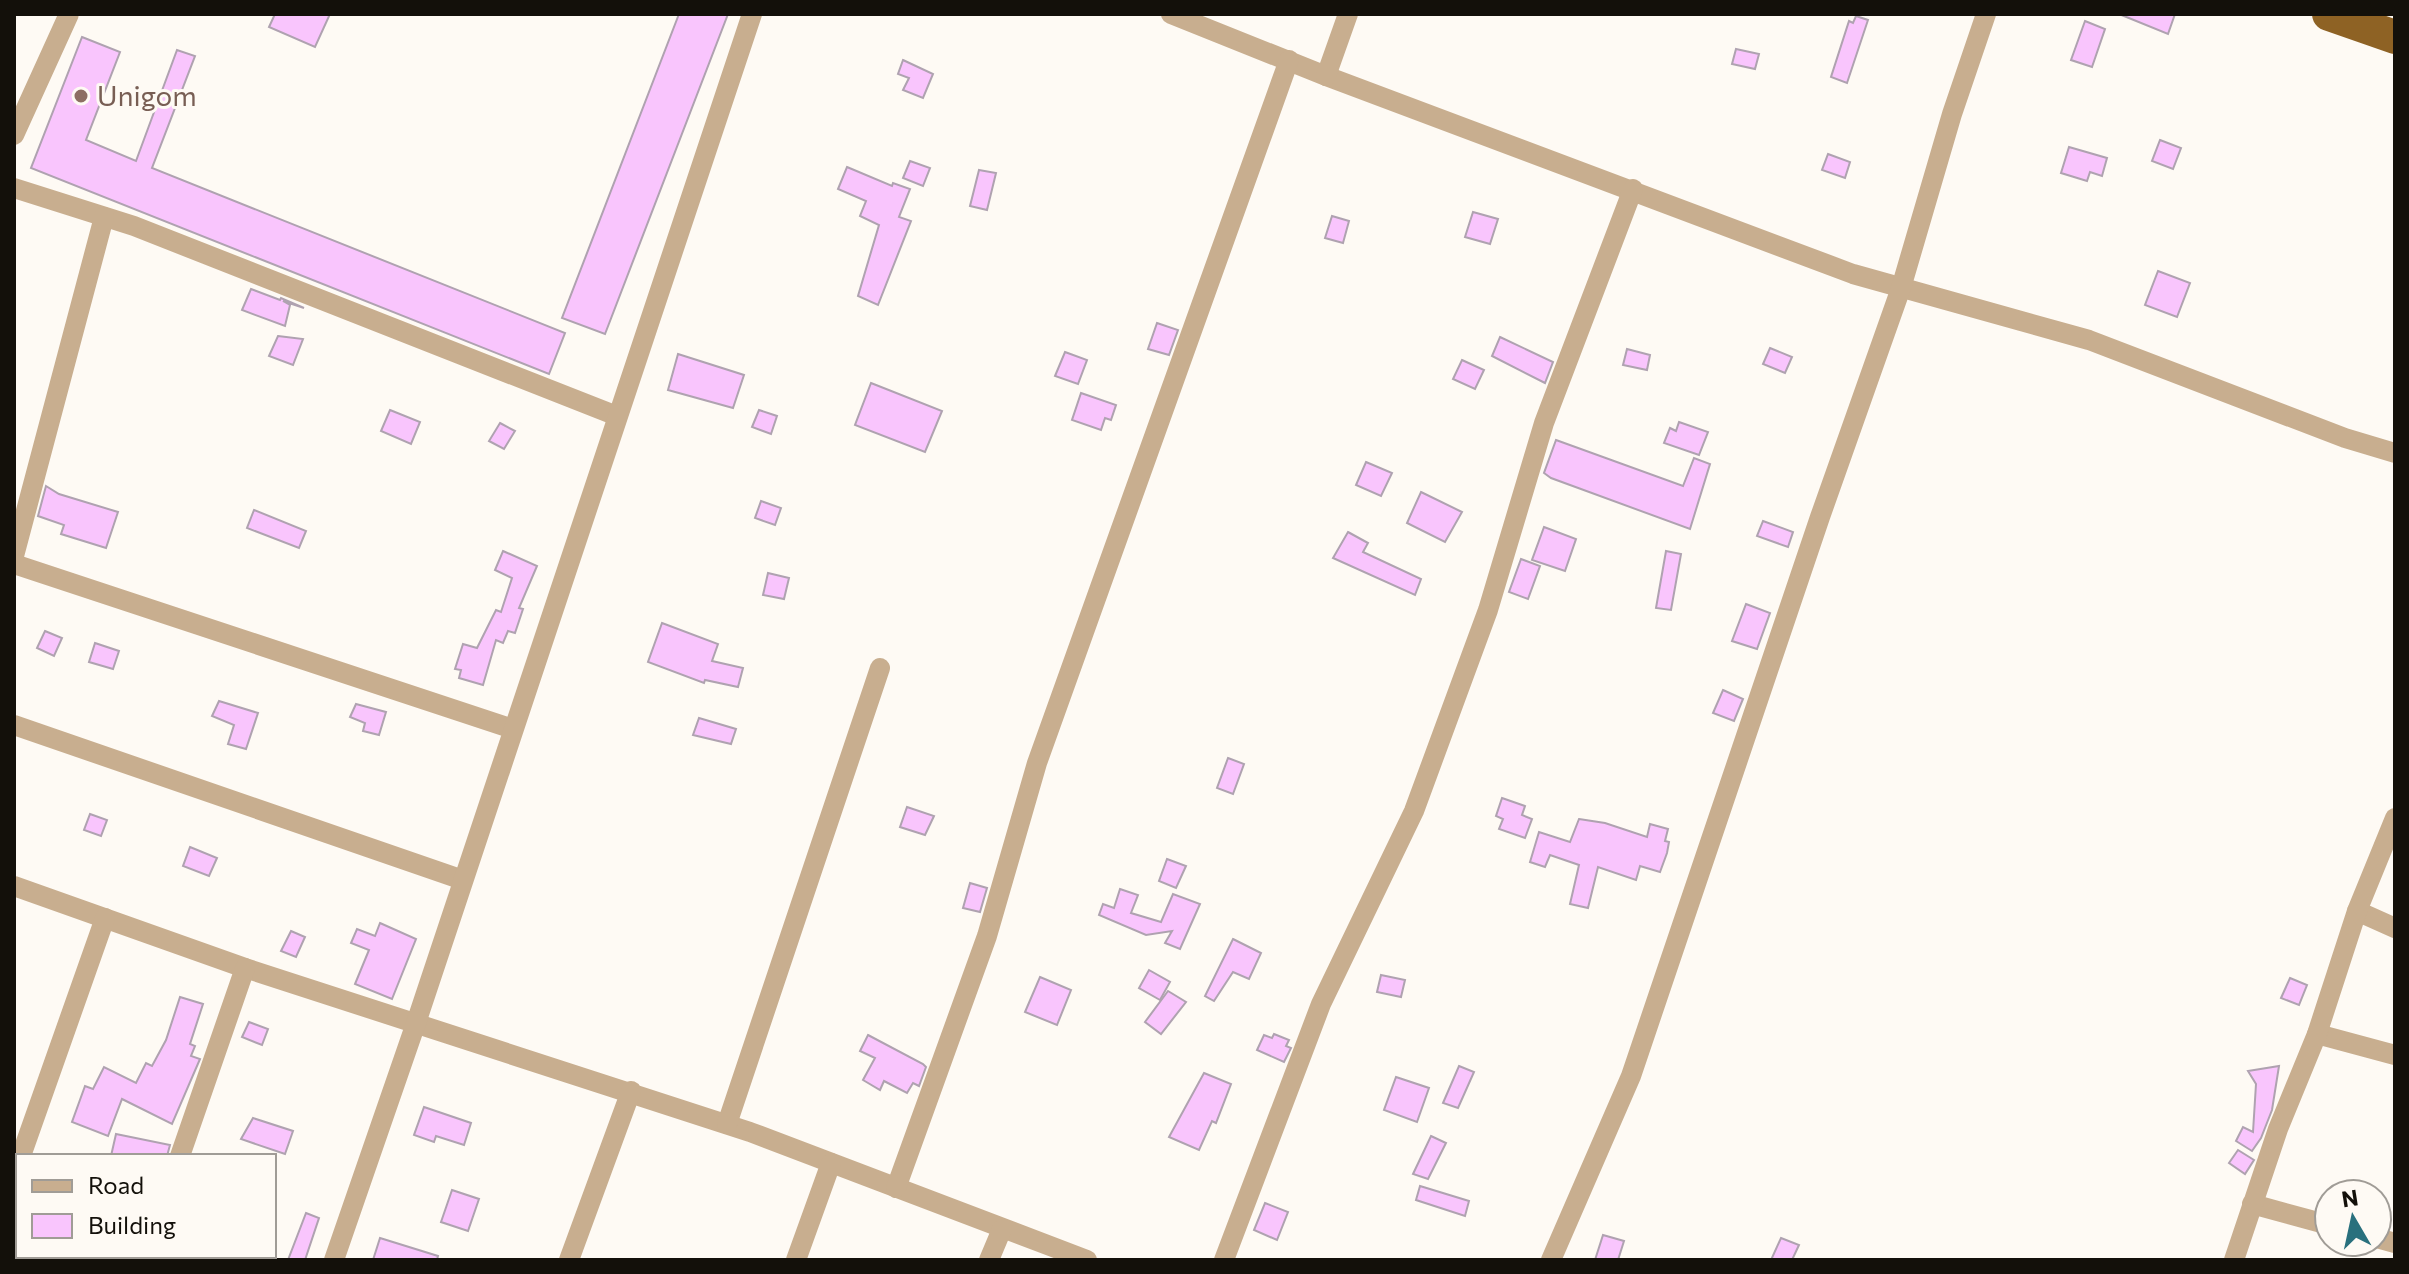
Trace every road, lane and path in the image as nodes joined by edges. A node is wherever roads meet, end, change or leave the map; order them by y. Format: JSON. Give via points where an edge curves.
{"nodes":[{"id":1,"x":69,"y":14,"type":"edge"},
{"id":2,"x":752,"y":14,"type":"edge"},
{"id":3,"x":1171,"y":14,"type":"edge"},
{"id":4,"x":1348,"y":14,"type":"edge"},
{"id":5,"x":1986,"y":14,"type":"edge"},
{"id":6,"x":2329,"y":14,"type":"edge"},
{"id":7,"x":2395,"y":37,"type":"edge"},
{"id":8,"x":1289,"y":60,"type":"junction"},
{"id":9,"x":1326,"y":76,"type":"junction"},
{"id":10,"x":14,"y":135,"type":"edge"},
{"id":11,"x":14,"y":188,"type":"edge"},
{"id":12,"x":1633,"y":189,"type":"junction"},
{"id":13,"x":104,"y":217,"type":"junction"},
{"id":14,"x":1901,"y":288,"type":"junction"},
{"id":15,"x":617,"y":416,"type":"junction"},
{"id":16,"x":2395,"y":453,"type":"edge"},
{"id":17,"x":14,"y":556,"type":"edge"},
{"id":18,"x":14,"y":564,"type":"edge"},
{"id":19,"x":880,"y":668,"type":"dead end"},
{"id":20,"x":14,"y":725,"type":"edge"},
{"id":21,"x":513,"y":729,"type":"junction"},
{"id":22,"x":2395,"y":818,"type":"edge"},
{"id":23,"x":463,"y":880,"type":"junction"},
{"id":24,"x":14,"y":886,"type":"edge"},
{"id":25,"x":2357,"y":911,"type":"junction"},
{"id":26,"x":105,"y":918,"type":"junction"},
{"id":27,"x":2395,"y":928,"type":"edge"},
{"id":28,"x":245,"y":968,"type":"junction"},
{"id":29,"x":416,"y":1023,"type":"junction"},
{"id":30,"x":2317,"y":1034,"type":"junction"},
{"id":31,"x":2395,"y":1055,"type":"edge"},
{"id":32,"x":631,"y":1091,"type":"junction"},
{"id":33,"x":727,"y":1124,"type":"junction"},
{"id":34,"x":22,"y":1154,"type":"edge"},
{"id":35,"x":181,"y":1154,"type":"edge"},
{"id":36,"x":831,"y":1163,"type":"junction"},
{"id":37,"x":896,"y":1188,"type":"junction"},
{"id":38,"x":2252,"y":1204,"type":"junction"},
{"id":39,"x":2313,"y":1221,"type":"edge"},
{"id":40,"x":1002,"y":1229,"type":"junction"},
{"id":41,"x":334,"y":1260,"type":"edge"},
{"id":42,"x":569,"y":1260,"type":"edge"},
{"id":43,"x":796,"y":1260,"type":"edge"},
{"id":44,"x":989,"y":1260,"type":"edge"},
{"id":45,"x":1087,"y":1260,"type":"edge"},
{"id":46,"x":1224,"y":1260,"type":"edge"},
{"id":47,"x":1551,"y":1260,"type":"edge"},
{"id":48,"x":2234,"y":1260,"type":"edge"}],
"edges":[{"from":1,"to":10,"type":"street"},
{"from":2,"to":15,"type":"street"},
{"from":3,"to":8,"type":"street"},
{"from":4,"to":9,"type":"street"},
{"from":5,"to":14,"type":"street"},
{"from":6,"to":7,"type":"highway"},
{"from":8,"to":9,"type":"street"},
{"from":8,"to":37,"type":"street","via":[[1037,763],[987,936]]},
{"from":9,"to":12,"type":"street"},
{"from":11,"to":13,"type":"street"},
{"from":12,"to":14,"type":"street"},
{"from":12,"to":46,"type":"street","via":[[1544,423],[1488,610],[1414,811],[1321,1004]]},
{"from":13,"to":15,"type":"street"},
{"from":13,"to":17,"type":"street"},
{"from":14,"to":16,"type":"street","via":[[2089,340]]},
{"from":14,"to":47,"type":"street","via":[[1631,1076]]},
{"from":15,"to":21,"type":"street"},
{"from":18,"to":21,"type":"street"},
{"from":19,"to":33,"type":"street"},
{"from":20,"to":23,"type":"street"},
{"from":21,"to":23,"type":"street"},
{"from":22,"to":25,"type":"street"},
{"from":23,"to":29,"type":"street"},
{"from":24,"to":26,"type":"street"},
{"from":25,"to":27,"type":"street"},
{"from":25,"to":30,"type":"street"},
{"from":26,"to":28,"type":"street"},
{"from":26,"to":34,"type":"street"},
{"from":28,"to":29,"type":"street"},
{"from":28,"to":35,"type":"street"},
{"from":29,"to":32,"type":"street"},
{"from":29,"to":41,"type":"street"},
{"from":30,"to":31,"type":"street"},
{"from":30,"to":38,"type":"street"},
{"from":32,"to":33,"type":"street"},
{"from":32,"to":42,"type":"street"},
{"from":33,"to":36,"type":"street"},
{"from":36,"to":37,"type":"street"},
{"from":36,"to":43,"type":"street"},
{"from":37,"to":40,"type":"street"},
{"from":38,"to":39,"type":"street"},
{"from":38,"to":48,"type":"street"},
{"from":40,"to":44,"type":"street"},
{"from":40,"to":45,"type":"street"}]}
